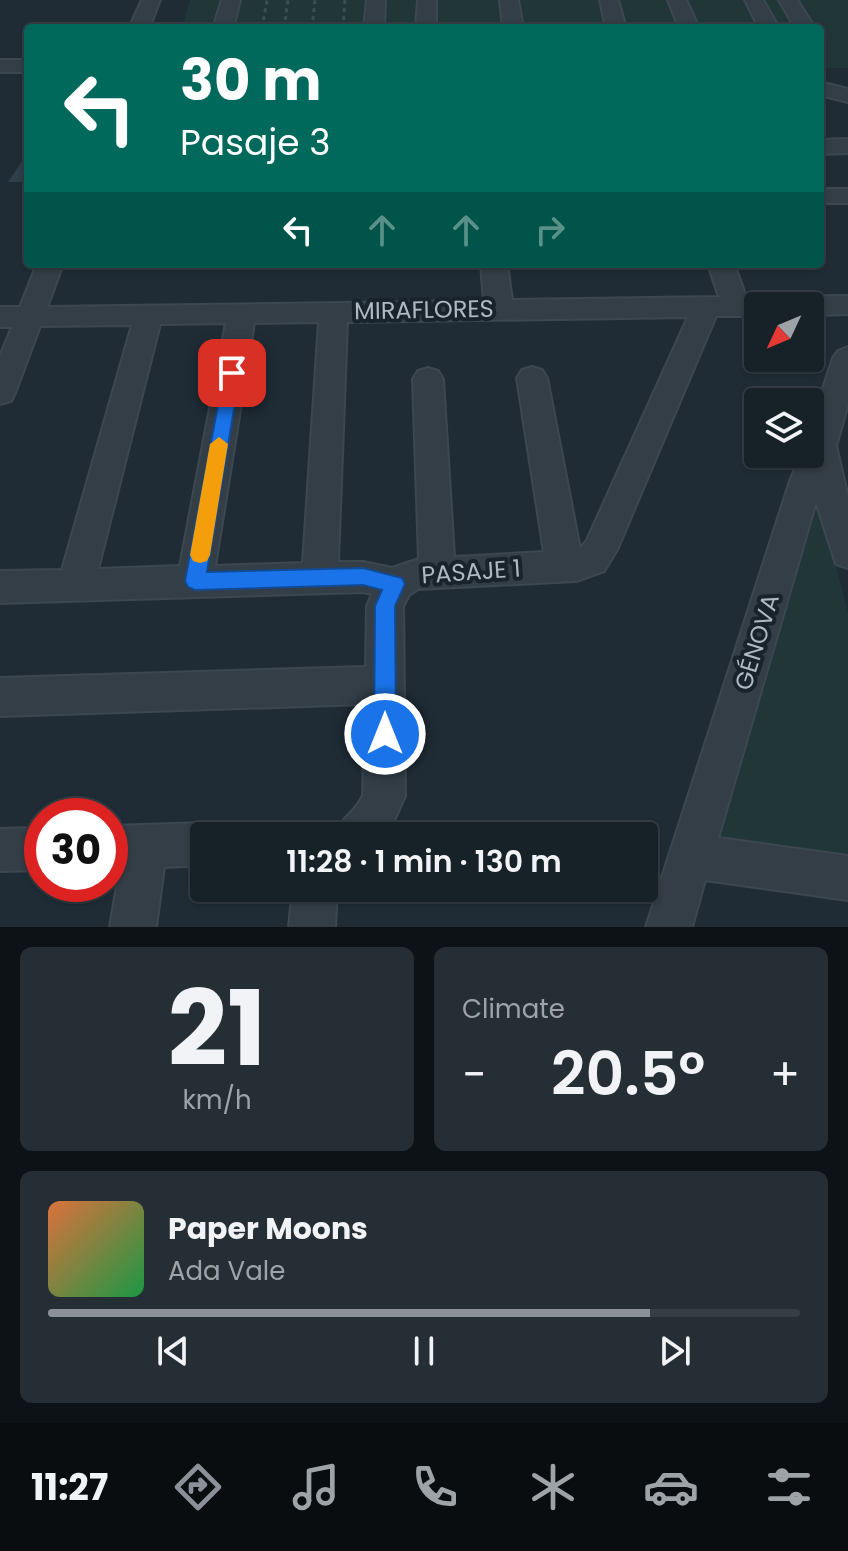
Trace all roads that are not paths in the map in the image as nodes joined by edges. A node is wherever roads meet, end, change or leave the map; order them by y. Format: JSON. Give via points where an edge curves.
{"nodes":[{"id":1,"x":151,"y":0,"type":"edge"},
{"id":2,"x":231,"y":0,"type":"edge"},
{"id":3,"x":376,"y":0,"type":"edge"},
{"id":4,"x":427,"y":0,"type":"edge"},
{"id":5,"x":509,"y":0,"type":"edge"},
{"id":6,"x":609,"y":0,"type":"edge"},
{"id":7,"x":677,"y":0,"type":"edge"},
{"id":8,"x":754,"y":0,"type":"edge"},
{"id":9,"x":788,"y":0,"type":"edge"},
{"id":10,"x":141,"y":24,"type":"edge"},
{"id":11,"x":224,"y":24,"type":"edge"},
{"id":12,"x":374,"y":24,"type":"edge"},
{"id":13,"x":426,"y":24,"type":"edge"},
{"id":14,"x":512,"y":24,"type":"edge"},
{"id":15,"x":615,"y":24,"type":"edge"},
{"id":16,"x":687,"y":24,"type":"edge"},
{"id":17,"x":767,"y":24,"type":"edge"},
{"id":18,"x":803,"y":24,"type":"edge"},
{"id":19,"x":0,"y":66,"type":"edge"},
{"id":20,"x":24,"y":66,"type":"edge"},
{"id":21,"x":824,"y":89,"type":"edge"},
{"id":22,"x":847,"y":98,"type":"edge"},
{"id":23,"x":848,"y":146,"type":"edge"},
{"id":24,"x":824,"y":147,"type":"edge"},
{"id":25,"x":824,"y":196,"type":"edge"},
{"id":26,"x":848,"y":196,"type":"edge"},
{"id":27,"x":48,"y":268,"type":"edge"},
{"id":28,"x":494,"y":268,"type":"edge"},
{"id":29,"x":721,"y":268,"type":"edge"},
{"id":30,"x":848,"y":305,"type":"edge"},
{"id":31,"x":722,"y":306,"type":"junction"},
{"id":32,"x":499,"y":309,"type":"junction"},
{"id":33,"x":334,"y":312,"type":"junction"},
{"id":34,"x":242,"y":313,"type":"junction"},
{"id":35,"x":149,"y":315,"type":"junction"},
{"id":36,"x":0,"y":317,"type":"edge"},
{"id":37,"x":30,"y":317,"type":"junction"},
{"id":38,"x":848,"y":358,"type":"edge"},
{"id":39,"x":532,"y":378,"type":"dead end"},
{"id":40,"x":428,"y":379,"type":"dead end"},
{"id":41,"x":0,"y":393,"type":"edge"},
{"id":42,"x":824,"y":425,"type":"edge"},
{"id":43,"x":812,"y":468,"type":"edge"},
{"id":44,"x":824,"y":468,"type":"edge"},
{"id":45,"x":848,"y":553,"type":"edge"},
{"id":46,"x":570,"y":566,"type":"junction"},
{"id":47,"x":437,"y":572,"type":"junction"},
{"id":48,"x":320,"y":577,"type":"junction"},
{"id":49,"x":195,"y":581,"type":"junction"},
{"id":50,"x":76,"y":584,"type":"junction"},
{"id":51,"x":395,"y":584,"type":"junction"},
{"id":52,"x":0,"y":587,"type":"edge"},
{"id":53,"x":385,"y":685,"type":"junction"},
{"id":54,"x":0,"y":697,"type":"edge"},
{"id":55,"x":372,"y":822,"type":"edge"},
{"id":56,"x":190,"y":844,"type":"edge"},
{"id":57,"x":128,"y":846,"type":"edge"},
{"id":58,"x":691,"y":856,"type":"junction"},
{"id":59,"x":128,"y":860,"type":"edge"},
{"id":60,"x":848,"y":878,"type":"edge"},
{"id":61,"x":314,"y":902,"type":"edge"},
{"id":62,"x":133,"y":927,"type":"edge"},
{"id":63,"x":312,"y":927,"type":"edge"},
{"id":64,"x":669,"y":927,"type":"edge"}],
"edges":[{"from":1,"to":10,"type":"street"},
{"from":2,"to":11,"type":"street"},
{"from":3,"to":12,"type":"street"},
{"from":4,"to":13,"type":"street"},
{"from":5,"to":14,"type":"street"},
{"from":6,"to":15,"type":"street"},
{"from":7,"to":16,"type":"street"},
{"from":8,"to":17,"type":"street"},
{"from":9,"to":18,"type":"street"},
{"from":19,"to":20,"type":"street"},
{"from":21,"to":22,"type":"street"},
{"from":23,"to":24,"type":"street"},
{"from":25,"to":26,"type":"street"},
{"from":27,"to":37,"type":"street"},
{"from":28,"to":32,"type":"street"},
{"from":29,"to":31,"type":"street"},
{"from":30,"to":31,"type":"street","name":"MIRAFLORES"},
{"from":31,"to":32,"type":"street","name":"MIRAFLORES"},
{"from":31,"to":46,"type":"street","via":[[600,550],[592,560]]},
{"from":32,"to":33,"type":"street","name":"MIRAFLORES"},
{"from":33,"to":34,"type":"street","name":"MIRAFLORES"},
{"from":33,"to":48,"type":"street"},
{"from":34,"to":35,"type":"street","name":"MIRAFLORES"},
{"from":34,"to":49,"type":"street"},
{"from":35,"to":37,"type":"street","name":"MIRAFLORES"},
{"from":35,"to":50,"type":"street"},
{"from":36,"to":37,"type":"street","name":"MIRAFLORES"},
{"from":37,"to":41,"type":"street"},
{"from":38,"to":42,"type":"street","name":"GÉNOVA"},
{"from":39,"to":46,"type":"street"},
{"from":40,"to":47,"type":"street"},
{"from":43,"to":58,"type":"street","name":"GÉNOVA"},
{"from":44,"to":45,"type":"street"},
{"from":46,"to":47,"type":"street","name":"PASAJE 1"},
{"from":47,"to":51,"type":"street","name":"PASAJE 1"},
{"from":48,"to":49,"type":"street"},
{"from":48,"to":51,"type":"street","via":[[372,577]]},
{"from":49,"to":50,"type":"street"},
{"from":50,"to":52,"type":"street"},
{"from":51,"to":53,"type":"street","name":"PASAJE 1","via":[[385,606]]},
{"from":53,"to":54,"type":"street"},
{"from":53,"to":55,"type":"street","name":"PASAJE 1","via":[[384,796]]},
{"from":56,"to":57,"type":"street"},
{"from":58,"to":60,"type":"street"},
{"from":58,"to":64,"type":"street","name":"GÉNOVA"},
{"from":59,"to":62,"type":"street"},
{"from":61,"to":63,"type":"street"}]}
